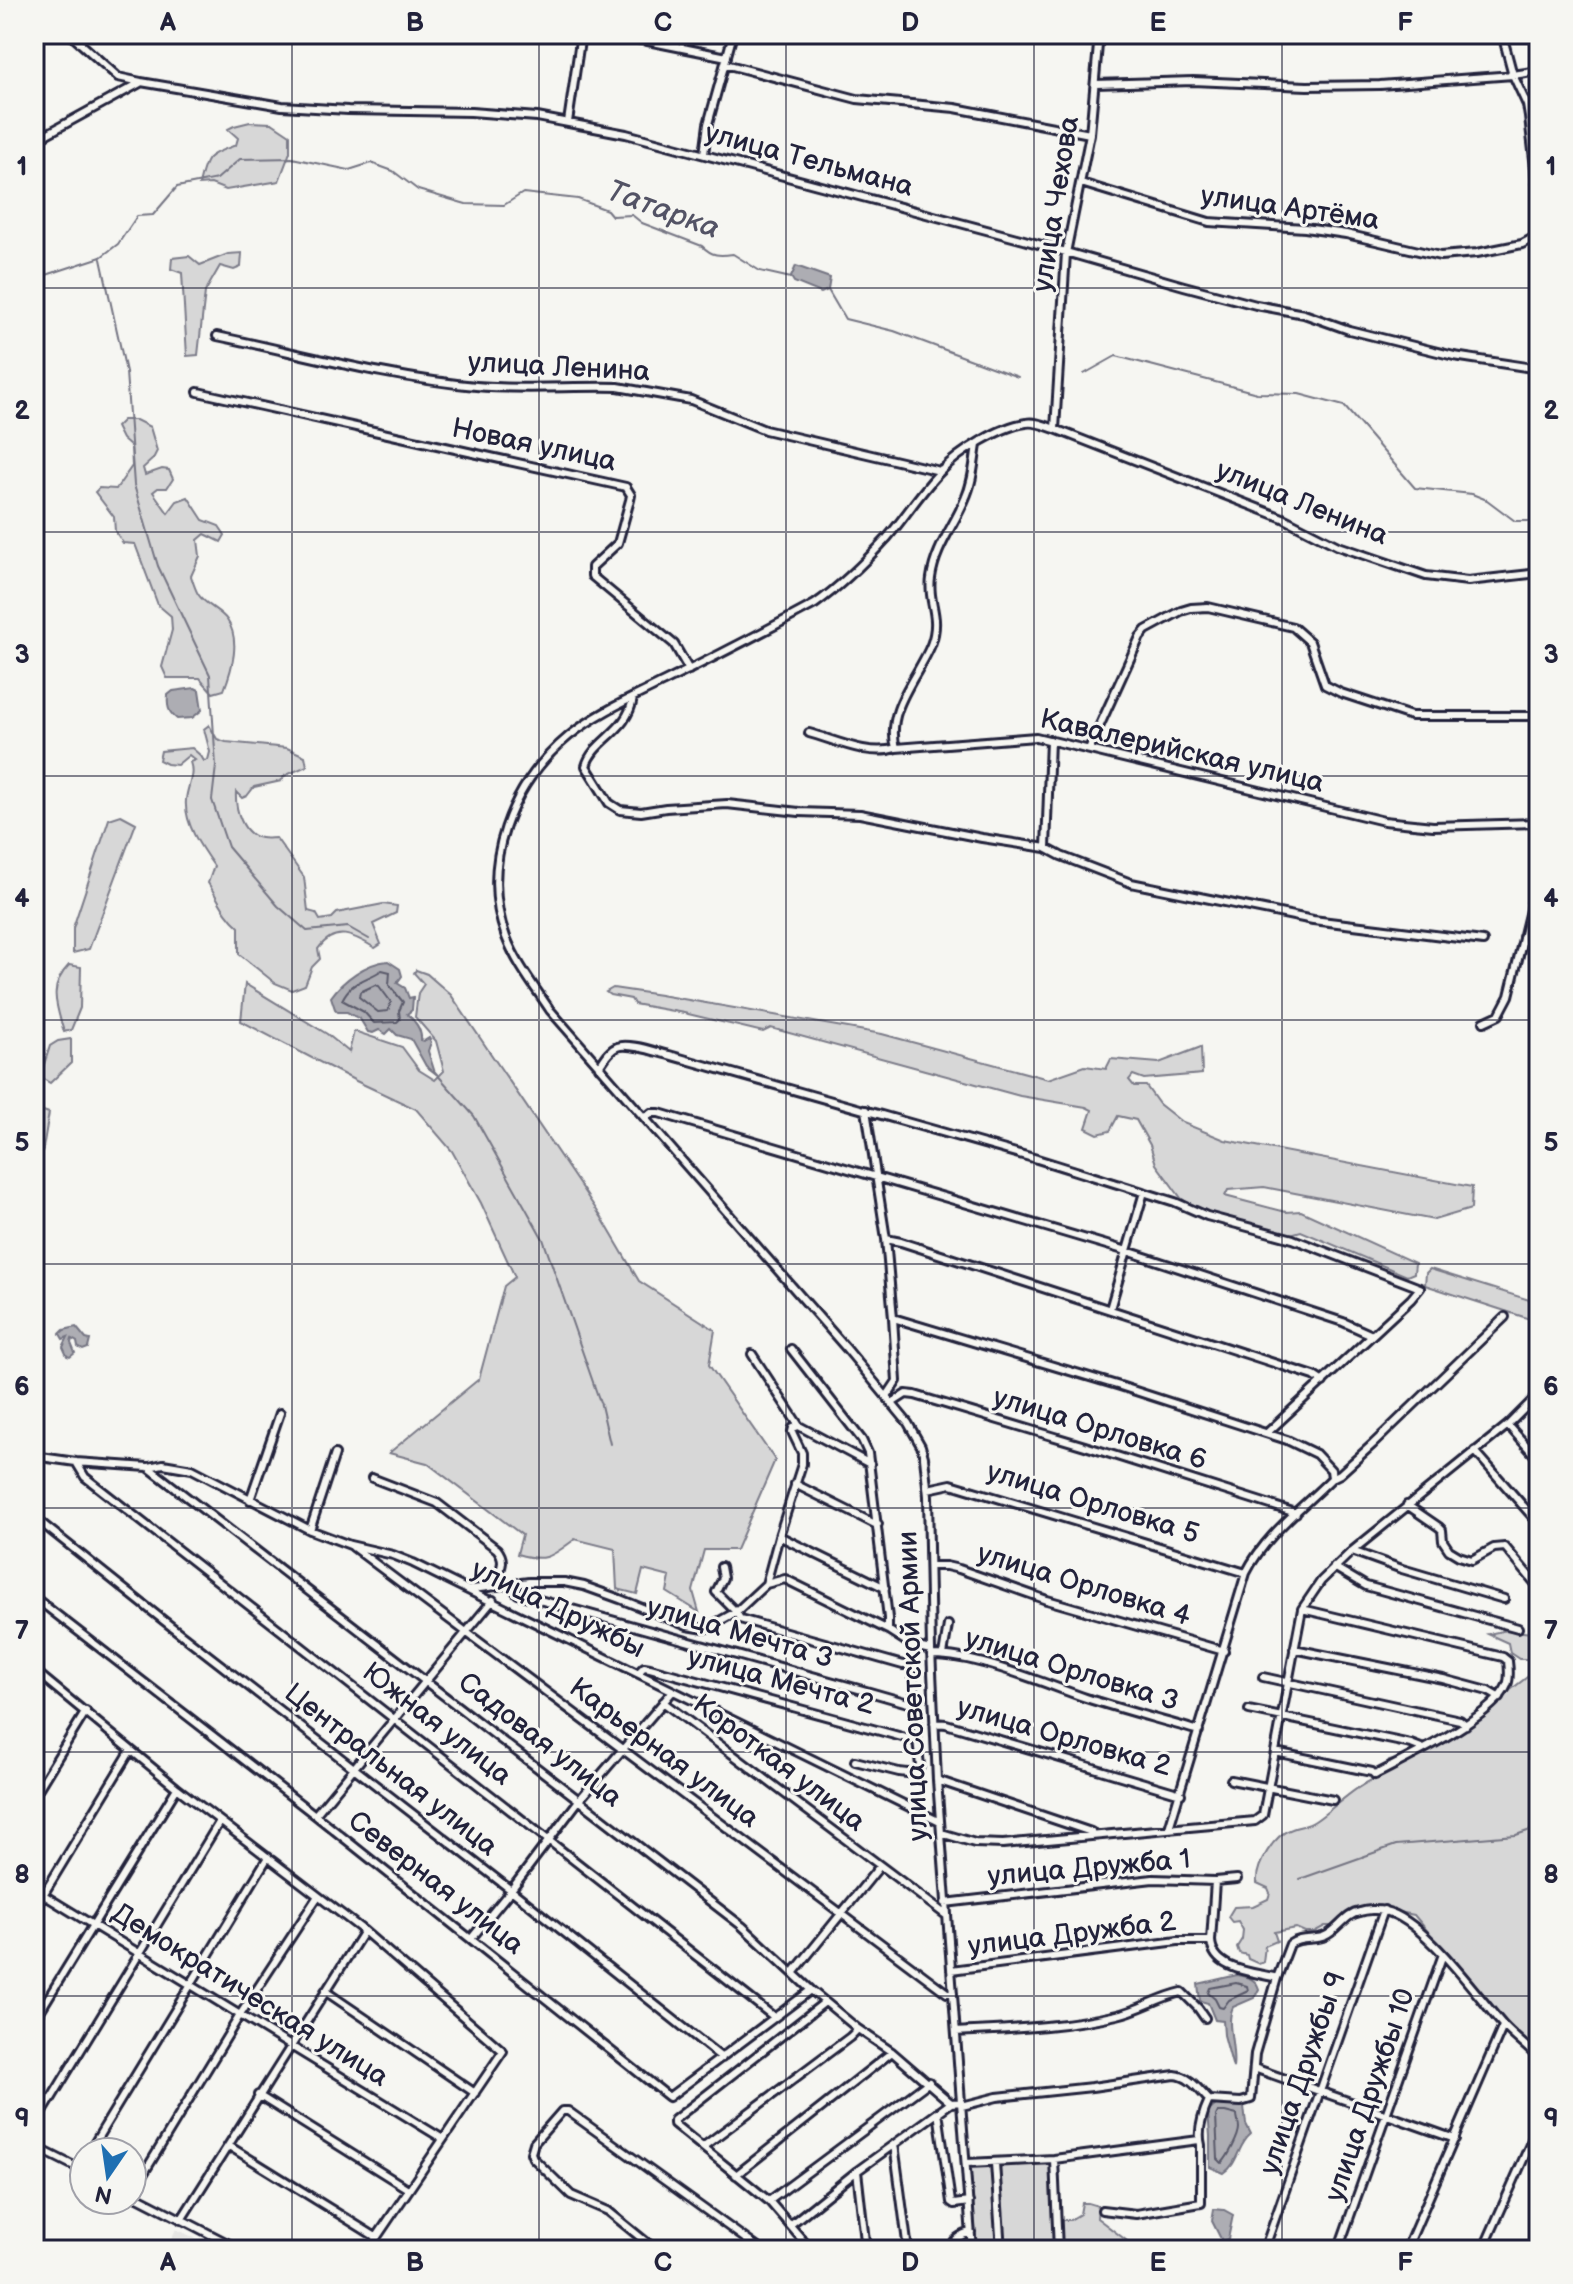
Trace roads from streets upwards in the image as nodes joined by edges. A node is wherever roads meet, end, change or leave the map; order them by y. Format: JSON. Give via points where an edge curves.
{"nodes":[{"id":1,"x":70,"y":34,"type":"edge"},
{"id":2,"x":581,"y":34,"type":"edge"},
{"id":3,"x":613,"y":34,"type":"edge"},
{"id":4,"x":733,"y":34,"type":"edge"},
{"id":5,"x":1099,"y":34,"type":"edge"},
{"id":6,"x":1502,"y":34,"type":"edge"},
{"id":7,"x":726,"y":61,"type":"junction"},
{"id":8,"x":1539,"y":71,"type":"edge"},
{"id":9,"x":1513,"y":75,"type":"junction"},
{"id":10,"x":141,"y":82,"type":"junction"},
{"id":11,"x":1096,"y":84,"type":"junction"},
{"id":12,"x":568,"y":122,"type":"junction"},
{"id":13,"x":1090,"y":134,"type":"junction"},
{"id":14,"x":34,"y":141,"type":"edge"},
{"id":15,"x":704,"y":154,"type":"junction"},
{"id":16,"x":1081,"y":183,"type":"junction"},
{"id":17,"x":1066,"y":253,"type":"junction"},
{"id":18,"x":217,"y":336,"type":"dead end"},
{"id":19,"x":1539,"y":369,"type":"edge"},
{"id":20,"x":198,"y":392,"type":"dead end"},
{"id":21,"x":1055,"y":429,"type":"junction"},
{"id":22,"x":977,"y":444,"type":"junction"},
{"id":23,"x":940,"y":471,"type":"junction"},
{"id":24,"x":1539,"y":573,"type":"edge"},
{"id":25,"x":689,"y":670,"type":"junction"},
{"id":26,"x":633,"y":698,"type":"junction"},
{"id":27,"x":1539,"y":716,"type":"edge"},
{"id":28,"x":809,"y":733,"type":"dead end"},
{"id":29,"x":1050,"y":740,"type":"junction"},
{"id":30,"x":896,"y":748,"type":"junction"},
{"id":31,"x":1089,"y":749,"type":"junction"},
{"id":32,"x":1539,"y":823,"type":"edge"},
{"id":33,"x":1046,"y":848,"type":"junction"},
{"id":34,"x":1539,"y":873,"type":"edge"},
{"id":35,"x":1523,"y":937,"type":"junction"},
{"id":36,"x":1483,"y":941,"type":"dead end"},
{"id":37,"x":1539,"y":946,"type":"edge"},
{"id":38,"x":1484,"y":1022,"type":"dead end"},
{"id":39,"x":599,"y":1067,"type":"junction"},
{"id":40,"x":866,"y":1110,"type":"junction"},
{"id":41,"x":645,"y":1118,"type":"junction"},
{"id":42,"x":877,"y":1177,"type":"junction"},
{"id":43,"x":1144,"y":1192,"type":"junction"},
{"id":44,"x":886,"y":1239,"type":"junction"},
{"id":45,"x":1127,"y":1251,"type":"junction"},
{"id":46,"x":1110,"y":1309,"type":"junction"},
{"id":47,"x":1505,"y":1317,"type":"dead end"},
{"id":48,"x":893,"y":1318,"type":"junction"},
{"id":49,"x":1372,"y":1335,"type":"junction"},
{"id":50,"x":791,"y":1349,"type":"dead end"},
{"id":51,"x":752,"y":1354,"type":"dead end"},
{"id":52,"x":897,"y":1381,"type":"junction"},
{"id":53,"x":1323,"y":1382,"type":"junction"},
{"id":54,"x":906,"y":1394,"type":"junction"},
{"id":55,"x":1539,"y":1395,"type":"edge"},
{"id":56,"x":887,"y":1396,"type":"junction"},
{"id":57,"x":892,"y":1403,"type":"junction"},
{"id":58,"x":280,"y":1413,"type":"dead end"},
{"id":59,"x":1508,"y":1425,"type":"junction"},
{"id":60,"x":799,"y":1426,"type":"junction"},
{"id":61,"x":1267,"y":1433,"type":"junction"},
{"id":62,"x":1475,"y":1451,"type":"junction"},
{"id":63,"x":335,"y":1454,"type":"dead end"},
{"id":64,"x":34,"y":1456,"type":"edge"},
{"id":65,"x":1539,"y":1460,"type":"edge"},
{"id":66,"x":76,"y":1462,"type":"junction"},
{"id":67,"x":870,"y":1464,"type":"junction"},
{"id":68,"x":148,"y":1467,"type":"junction"},
{"id":69,"x":372,"y":1478,"type":"dead end"},
{"id":70,"x":1332,"y":1478,"type":"junction"},
{"id":71,"x":795,"y":1484,"type":"junction"},
{"id":72,"x":928,"y":1489,"type":"junction"},
{"id":73,"x":250,"y":1500,"type":"junction"},
{"id":74,"x":1407,"y":1505,"type":"junction"},
{"id":75,"x":1296,"y":1513,"type":"junction"},
{"id":76,"x":34,"y":1517,"type":"edge"},
{"id":77,"x":878,"y":1524,"type":"junction"},
{"id":78,"x":1539,"y":1524,"type":"edge"},
{"id":79,"x":310,"y":1530,"type":"junction"},
{"id":80,"x":779,"y":1536,"type":"junction"},
{"id":81,"x":350,"y":1545,"type":"junction"},
{"id":82,"x":1352,"y":1551,"type":"junction"},
{"id":83,"x":930,"y":1566,"type":"junction"},
{"id":84,"x":721,"y":1567,"type":"dead end"},
{"id":85,"x":1334,"y":1567,"type":"junction"},
{"id":86,"x":1246,"y":1573,"type":"junction"},
{"id":87,"x":766,"y":1584,"type":"junction"},
{"id":88,"x":499,"y":1585,"type":"junction"},
{"id":89,"x":510,"y":1585,"type":"junction"},
{"id":90,"x":885,"y":1588,"type":"junction"},
{"id":91,"x":1539,"y":1588,"type":"edge"},
{"id":92,"x":471,"y":1589,"type":"junction"},
{"id":93,"x":34,"y":1597,"type":"edge"},
{"id":94,"x":1504,"y":1599,"type":"dead end"},
{"id":95,"x":493,"y":1600,"type":"junction"},
{"id":96,"x":1302,"y":1609,"type":"junction"},
{"id":97,"x":736,"y":1612,"type":"junction"},
{"id":98,"x":948,"y":1625,"type":"dead end"},
{"id":99,"x":1518,"y":1628,"type":"dead end"},
{"id":100,"x":888,"y":1630,"type":"junction"},
{"id":101,"x":466,"y":1634,"type":"junction"},
{"id":102,"x":913,"y":1646,"type":"junction"},
{"id":103,"x":1294,"y":1649,"type":"junction"},
{"id":104,"x":1224,"y":1651,"type":"junction"},
{"id":105,"x":931,"y":1653,"type":"junction"},
{"id":106,"x":943,"y":1655,"type":"junction"},
{"id":107,"x":911,"y":1664,"type":"junction"},
{"id":108,"x":37,"y":1672,"type":"edge"},
{"id":109,"x":638,"y":1673,"type":"junction"},
{"id":110,"x":1263,"y":1677,"type":"dead end"},
{"id":111,"x":427,"y":1681,"type":"junction"},
{"id":112,"x":1288,"y":1683,"type":"junction"},
{"id":113,"x":34,"y":1685,"type":"edge"},
{"id":114,"x":673,"y":1691,"type":"junction"},
{"id":115,"x":1500,"y":1698,"type":"junction"},
{"id":116,"x":663,"y":1702,"type":"junction"},
{"id":117,"x":915,"y":1702,"type":"junction"},
{"id":118,"x":1249,"y":1710,"type":"dead end"},
{"id":119,"x":86,"y":1711,"type":"junction"},
{"id":120,"x":1281,"y":1718,"type":"junction"},
{"id":121,"x":395,"y":1719,"type":"junction"},
{"id":122,"x":934,"y":1723,"type":"junction"},
{"id":123,"x":1466,"y":1725,"type":"junction"},
{"id":124,"x":1199,"y":1731,"type":"junction"},
{"id":125,"x":917,"y":1739,"type":"junction"},
{"id":126,"x":622,"y":1749,"type":"junction"},
{"id":127,"x":1424,"y":1749,"type":"junction"},
{"id":128,"x":131,"y":1750,"type":"junction"},
{"id":129,"x":1275,"y":1752,"type":"junction"},
{"id":130,"x":855,"y":1761,"type":"dead end"},
{"id":131,"x":353,"y":1767,"type":"junction"},
{"id":132,"x":937,"y":1780,"type":"junction"},
{"id":133,"x":1231,"y":1780,"type":"dead end"},
{"id":134,"x":1268,"y":1787,"type":"junction"},
{"id":135,"x":177,"y":1788,"type":"junction"},
{"id":136,"x":1181,"y":1794,"type":"junction"},
{"id":137,"x":34,"y":1796,"type":"edge"},
{"id":138,"x":580,"y":1799,"type":"junction"},
{"id":139,"x":1333,"y":1800,"type":"dead end"},
{"id":140,"x":315,"y":1815,"type":"junction"},
{"id":141,"x":220,"y":1821,"type":"junction"},
{"id":142,"x":940,"y":1822,"type":"junction"},
{"id":143,"x":1169,"y":1828,"type":"junction"},
{"id":144,"x":941,"y":1833,"type":"junction"},
{"id":145,"x":1092,"y":1836,"type":"junction"},
{"id":146,"x":547,"y":1839,"type":"junction"},
{"id":147,"x":268,"y":1857,"type":"junction"},
{"id":148,"x":880,"y":1866,"type":"junction"},
{"id":149,"x":1237,"y":1879,"type":"dead end"},
{"id":150,"x":1215,"y":1881,"type":"junction"},
{"id":151,"x":34,"y":1889,"type":"edge"},
{"id":152,"x":511,"y":1890,"type":"junction"},
{"id":153,"x":43,"y":1895,"type":"junction"},
{"id":154,"x":318,"y":1896,"type":"junction"},
{"id":155,"x":945,"y":1903,"type":"junction"},
{"id":156,"x":34,"y":1910,"type":"edge"},
{"id":157,"x":1384,"y":1910,"type":"junction"},
{"id":158,"x":841,"y":1914,"type":"junction"},
{"id":159,"x":946,"y":1915,"type":"junction"},
{"id":160,"x":94,"y":1925,"type":"junction"},
{"id":161,"x":364,"y":1931,"type":"junction"},
{"id":162,"x":471,"y":1939,"type":"junction"},
{"id":163,"x":1211,"y":1941,"type":"junction"},
{"id":164,"x":139,"y":1953,"type":"junction"},
{"id":165,"x":1443,"y":1954,"type":"junction"},
{"id":166,"x":951,"y":1970,"type":"junction"},
{"id":167,"x":794,"y":1972,"type":"junction"},
{"id":168,"x":1277,"y":1978,"type":"junction"},
{"id":169,"x":189,"y":1984,"type":"junction"},
{"id":170,"x":811,"y":1990,"type":"junction"},
{"id":171,"x":325,"y":1991,"type":"junction"},
{"id":172,"x":953,"y":1993,"type":"junction"},
{"id":173,"x":825,"y":2002,"type":"junction"},
{"id":174,"x":240,"y":2015,"type":"junction"},
{"id":175,"x":774,"y":2017,"type":"junction"},
{"id":176,"x":1205,"y":2018,"type":"dead end"},
{"id":177,"x":34,"y":2021,"type":"edge"},
{"id":178,"x":1503,"y":2026,"type":"junction"},
{"id":179,"x":858,"y":2029,"type":"junction"},
{"id":180,"x":956,"y":2032,"type":"junction"},
{"id":181,"x":290,"y":2045,"type":"junction"},
{"id":182,"x":892,"y":2052,"type":"junction"},
{"id":183,"x":722,"y":2058,"type":"junction"},
{"id":184,"x":1539,"y":2059,"type":"edge"},
{"id":185,"x":1254,"y":2068,"type":"junction"},
{"id":186,"x":929,"y":2082,"type":"junction"},
{"id":187,"x":1320,"y":2091,"type":"junction"},
{"id":188,"x":475,"y":2093,"type":"junction"},
{"id":189,"x":258,"y":2095,"type":"junction"},
{"id":190,"x":1209,"y":2100,"type":"junction"},
{"id":191,"x":951,"y":2103,"type":"junction"},
{"id":192,"x":962,"y":2104,"type":"junction"},
{"id":193,"x":938,"y":2112,"type":"junction"},
{"id":194,"x":1385,"y":2114,"type":"junction"},
{"id":195,"x":1539,"y":2124,"type":"edge"},
{"id":196,"x":34,"y":2127,"type":"edge"},
{"id":197,"x":99,"y":2136,"type":"edge"},
{"id":198,"x":443,"y":2139,"type":"junction"},
{"id":199,"x":1455,"y":2139,"type":"junction"},
{"id":200,"x":1199,"y":2140,"type":"junction"},
{"id":201,"x":894,"y":2144,"type":"junction"},
{"id":202,"x":34,"y":2146,"type":"edge"},
{"id":203,"x":229,"y":2146,"type":"junction"},
{"id":204,"x":704,"y":2146,"type":"junction"},
{"id":205,"x":1054,"y":2159,"type":"junction"},
{"id":206,"x":68,"y":2163,"type":"edge"},
{"id":207,"x":967,"y":2163,"type":"junction"},
{"id":208,"x":995,"y":2163,"type":"junction"},
{"id":209,"x":148,"y":2167,"type":"edge"},
{"id":210,"x":857,"y":2171,"type":"junction"},
{"id":211,"x":736,"y":2175,"type":"junction"},
{"id":212,"x":408,"y":2189,"type":"junction"},
{"id":213,"x":769,"y":2201,"type":"junction"},
{"id":214,"x":148,"y":2202,"type":"edge"},
{"id":215,"x":969,"y":2202,"type":"junction"},
{"id":216,"x":1102,"y":2210,"type":"dead end"},
{"id":217,"x":181,"y":2220,"type":"junction"},
{"id":218,"x":790,"y":2225,"type":"junction"},
{"id":219,"x":971,"y":2232,"type":"junction"},
{"id":220,"x":376,"y":2237,"type":"junction"},
{"id":221,"x":241,"y":2250,"type":"edge"},
{"id":222,"x":368,"y":2250,"type":"edge"},
{"id":223,"x":656,"y":2250,"type":"edge"},
{"id":224,"x":761,"y":2250,"type":"edge"},
{"id":225,"x":815,"y":2250,"type":"edge"},
{"id":226,"x":866,"y":2250,"type":"edge"},
{"id":227,"x":908,"y":2250,"type":"edge"},
{"id":228,"x":951,"y":2250,"type":"edge"},
{"id":229,"x":972,"y":2250,"type":"edge"},
{"id":230,"x":1001,"y":2250,"type":"edge"},
{"id":231,"x":1058,"y":2250,"type":"edge"},
{"id":232,"x":1264,"y":2250,"type":"edge"},
{"id":233,"x":1338,"y":2250,"type":"edge"},
{"id":234,"x":1406,"y":2250,"type":"edge"},
{"id":235,"x":1483,"y":2250,"type":"edge"}],
"edges":[{"from":1,"to":10,"type":"street","name":"улица Тельмана","via":[[118,77]]},
{"from":2,"to":12,"type":"street"},
{"from":3,"to":7,"type":"street"},
{"from":4,"to":7,"type":"street"},
{"from":5,"to":11,"type":"street","name":"улица Чехова"},
{"from":6,"to":9,"type":"street"},
{"from":7,"to":13,"type":"street","via":[[857,99],[955,108]]},
{"from":7,"to":15,"type":"street"},
{"from":8,"to":9,"type":"street"},
{"from":9,"to":11,"type":"street","via":[[1380,85]]},
{"from":9,"to":16,"type":"street","name":"улица Артёма","via":[[1527,105],[1538,194],[1537,231],[1522,244],[1440,256],[1346,234],[1209,222]]},
{"from":10,"to":12,"type":"street","name":"улица Тельмана","via":[[282,106],[471,112]]},
{"from":10,"to":14,"type":"street"},
{"from":11,"to":13,"type":"street","name":"улица Чехова"},
{"from":12,"to":15,"type":"street","name":"улица Тельмана"},
{"from":13,"to":16,"type":"street","name":"улица Чехова"},
{"from":15,"to":17,"type":"street","name":"улица Тельмана"},
{"from":16,"to":17,"type":"street","name":"улица Чехова"},
{"from":17,"to":19,"type":"street","name":"улица Тельмана","via":[[1454,356]]},
{"from":17,"to":21,"type":"street","name":"улица Чехова"},
{"from":18,"to":23,"type":"street","name":"улица Ленина","via":[[363,370],[444,382],[640,390],[691,400],[765,430]]},
{"from":20,"to":25,"type":"street","name":"Новая улица","via":[[626,487],[631,495],[618,543],[592,567],[592,576],[674,644]]},
{"from":21,"to":22,"type":"street","name":"улица Ленина","via":[[1027,423]]},
{"from":21,"to":24,"type":"street","name":"улица Ленина","via":[[1283,518],[1338,546],[1426,576],[1468,581]]},
{"from":22,"to":23,"type":"street","name":"улица Ленина"},
{"from":22,"to":30,"type":"street","via":[[968,493],[936,555],[930,592],[936,611],[934,634],[901,701]]},
{"from":23,"to":25,"type":"street","name":"улица Ленина","via":[[894,530],[841,584],[815,604]]},
{"from":25,"to":26,"type":"street","name":"улица Ленина"},
{"from":26,"to":33,"type":"street","via":[[623,724],[586,766],[615,808],[641,812],[727,804],[860,814]]},
{"from":26,"to":39,"type":"street","name":"улица Советской Армии","via":[[569,736],[540,764],[511,811],[496,866],[506,936],[523,970]]},
{"from":27,"to":31,"type":"street","via":[[1411,716],[1325,685],[1310,642],[1293,627],[1200,606],[1146,630]]},
{"from":28,"to":30,"type":"street","name":"Кавалерийская улица","via":[[880,751]]},
{"from":29,"to":30,"type":"street","name":"Кавалерийская улица","via":[[1023,737]]},
{"from":29,"to":31,"type":"street","name":"Кавалерийская улица"},
{"from":29,"to":33,"type":"street"},
{"from":31,"to":32,"type":"street","name":"Кавалерийская улица","via":[[1384,821],[1433,826]]},
{"from":33,"to":36,"type":"street","via":[[1131,883],[1313,920]]},
{"from":34,"to":35,"type":"street"},
{"from":35,"to":37,"type":"street"},
{"from":35,"to":38,"type":"street","via":[[1509,996],[1499,1015]]},
{"from":39,"to":40,"type":"street","via":[[610,1052],[627,1045]]},
{"from":39,"to":41,"type":"street","name":"улица Советской Армии"},
{"from":40,"to":42,"type":"street"},
{"from":40,"to":43,"type":"street"},
{"from":41,"to":42,"type":"street","via":[[659,1113]]},
{"from":41,"to":56,"type":"street","name":"улица Советской Армии"},
{"from":42,"to":44,"type":"street"},
{"from":42,"to":45,"type":"street"},
{"from":43,"to":45,"type":"street"},
{"from":43,"to":49,"type":"street","via":[[1293,1239],[1420,1288]]},
{"from":44,"to":46,"type":"street"},
{"from":44,"to":48,"type":"street"},
{"from":45,"to":46,"type":"street"},
{"from":45,"to":49,"type":"street"},
{"from":46,"to":53,"type":"street"},
{"from":47,"to":70,"type":"street"},
{"from":48,"to":52,"type":"street"},
{"from":48,"to":61,"type":"street"},
{"from":49,"to":53,"type":"street"},
{"from":50,"to":67,"type":"street","via":[[862,1440]]},
{"from":51,"to":60,"type":"street"},
{"from":52,"to":54,"type":"street"},
{"from":52,"to":56,"type":"street"},
{"from":53,"to":61,"type":"street"},
{"from":54,"to":57,"type":"street"},
{"from":54,"to":75,"type":"street","name":"улица Орловка 6"},
{"from":55,"to":59,"type":"street"},
{"from":56,"to":57,"type":"street","name":"улица Советской Армии"},
{"from":57,"to":72,"type":"street","name":"улица Советской Армии","via":[[921,1446]]},
{"from":58,"to":73,"type":"street"},
{"from":59,"to":62,"type":"street"},
{"from":59,"to":65,"type":"street"},
{"from":60,"to":67,"type":"street"},
{"from":60,"to":71,"type":"street","via":[[792,1432],[803,1457]]},
{"from":61,"to":70,"type":"street","via":[[1306,1448],[1331,1470]]},
{"from":62,"to":74,"type":"street"},
{"from":62,"to":78,"type":"street"},
{"from":63,"to":79,"type":"street"},
{"from":64,"to":66,"type":"street"},
{"from":66,"to":68,"type":"street"},
{"from":66,"to":121,"type":"street","name":"Южная улица","via":[[85,1477]]},
{"from":67,"to":77,"type":"street"},
{"from":68,"to":73,"type":"street","name":"улица Дружбы","via":[[192,1469]]},
{"from":68,"to":111,"type":"street","name":"Садовая улица"},
{"from":69,"to":88,"type":"street","via":[[437,1503],[497,1549],[503,1562]]},
{"from":70,"to":75,"type":"street"},
{"from":71,"to":77,"type":"street"},
{"from":71,"to":80,"type":"street"},
{"from":72,"to":83,"type":"street","name":"улица Советской Армии"},
{"from":72,"to":86,"type":"street","name":"улица Орловка 5","via":[[951,1484]]},
{"from":73,"to":79,"type":"street","name":"улица Дружбы"},
{"from":74,"to":82,"type":"street"},
{"from":74,"to":91,"type":"street","via":[[1439,1527],[1445,1545],[1459,1556],[1472,1560],[1505,1547]]},
{"from":75,"to":86,"type":"street","via":[[1261,1548]]},
{"from":76,"to":131,"type":"street","name":"Центральная улица"},
{"from":77,"to":90,"type":"street"},
{"from":79,"to":81,"type":"street","name":"улица Дружбы"},
{"from":80,"to":87,"type":"street"},
{"from":80,"to":90,"type":"street"},
{"from":81,"to":92,"type":"street","name":"улица Дружбы","via":[[393,1555]]},
{"from":81,"to":101,"type":"street","name":"Карьерная улица"},
{"from":82,"to":85,"type":"street"},
{"from":82,"to":94,"type":"street"},
{"from":83,"to":104,"type":"street","name":"улица Орловка 4","via":[[959,1569]]},
{"from":83,"to":105,"type":"street","name":"улица Советской Армии"},
{"from":84,"to":97,"type":"street","via":[[723,1578],[716,1592]]},
{"from":85,"to":96,"type":"street"},
{"from":85,"to":99,"type":"street","via":[[1366,1586]]},
{"from":86,"to":104,"type":"street"},
{"from":87,"to":97,"type":"street"},
{"from":87,"to":100,"type":"street","via":[[785,1579]]},
{"from":88,"to":89,"type":"street"},
{"from":88,"to":92,"type":"street"},
{"from":89,"to":97,"type":"street","via":[[546,1581],[584,1586],[696,1628],[705,1629]]},
{"from":89,"to":117,"type":"street","name":"улица Мечта 3","via":[[518,1594]]},
{"from":90,"to":100,"type":"street"},
{"from":92,"to":95,"type":"street","name":"улица Дружбы"},
{"from":93,"to":140,"type":"street","name":"Северная улица"},
{"from":95,"to":101,"type":"street"},
{"from":95,"to":109,"type":"street","name":"улица Дружбы"},
{"from":96,"to":103,"type":"street"},
{"from":96,"to":115,"type":"street","via":[[1503,1657],[1509,1672]]},
{"from":97,"to":107,"type":"street","via":[[754,1624]]},
{"from":98,"to":106,"type":"street"},
{"from":100,"to":102,"type":"street"},
{"from":101,"to":111,"type":"street"},
{"from":101,"to":126,"type":"street","name":"Карьерная улица"},
{"from":102,"to":105,"type":"street","name":"улица Орловка 3"},
{"from":102,"to":107,"type":"street","name":"улица Мечта 2"},
{"from":103,"to":112,"type":"street"},
{"from":103,"to":115,"type":"street","via":[[1443,1679]]},
{"from":104,"to":124,"type":"street"},
{"from":105,"to":106,"type":"street","name":"улица Орловка 3"},
{"from":105,"to":122,"type":"street","name":"улица Советской Армии"},
{"from":106,"to":124,"type":"street","name":"улица Орловка 3"},
{"from":107,"to":117,"type":"street","name":"улица Мечта 2"},
{"from":108,"to":113,"type":"street"},
{"from":108,"to":119,"type":"street"},
{"from":109,"to":114,"type":"street","name":"улица Дружбы"},
{"from":109,"to":125,"type":"street","name":"улица Мечта 2","via":[[650,1668]]},
{"from":110,"to":112,"type":"street"},
{"from":111,"to":121,"type":"street"},
{"from":111,"to":138,"type":"street","name":"Садовая улица"},
{"from":112,"to":120,"type":"street"},
{"from":112,"to":123,"type":"street"},
{"from":114,"to":116,"type":"street"},
{"from":114,"to":142,"type":"street","name":"улица Дружбы"},
{"from":115,"to":123,"type":"street"},
{"from":116,"to":126,"type":"street"},
{"from":116,"to":148,"type":"street","name":"Короткая улица"},
{"from":117,"to":125,"type":"street","name":"улица Мечта 2"},
{"from":118,"to":120,"type":"street"},
{"from":119,"to":128,"type":"street"},
{"from":119,"to":137,"type":"street"},
{"from":120,"to":127,"type":"street"},
{"from":120,"to":129,"type":"street"},
{"from":121,"to":131,"type":"street"},
{"from":121,"to":146,"type":"street","name":"Южная улица"},
{"from":122,"to":132,"type":"street","name":"улица Советской Армии"},
{"from":122,"to":136,"type":"street","name":"улица Орловка 2"},
{"from":123,"to":127,"type":"street"},
{"from":124,"to":136,"type":"street"},
{"from":125,"to":130,"type":"street","via":[[916,1774]]},
{"from":126,"to":138,"type":"street"},
{"from":126,"to":158,"type":"street","name":"Карьерная улица"},
{"from":127,"to":129,"type":"street","via":[[1375,1775]]},
{"from":128,"to":135,"type":"street"},
{"from":128,"to":153,"type":"street"},
{"from":129,"to":134,"type":"street"},
{"from":131,"to":140,"type":"street"},
{"from":131,"to":152,"type":"street","name":"Центральная улица"},
{"from":132,"to":142,"type":"street","name":"улица Советской Армии"},
{"from":132,"to":145,"type":"street"},
{"from":133,"to":134,"type":"street"},
{"from":134,"to":139,"type":"street"},
{"from":134,"to":143,"type":"street","via":[[1263,1815],[1255,1821]]},
{"from":135,"to":141,"type":"street"},
{"from":135,"to":160,"type":"street"},
{"from":136,"to":143,"type":"street"},
{"from":138,"to":146,"type":"street"},
{"from":138,"to":167,"type":"street","name":"Садовая улица"},
{"from":140,"to":162,"type":"street","name":"Северная улица"},
{"from":141,"to":147,"type":"street"},
{"from":141,"to":164,"type":"street"},
{"from":142,"to":144,"type":"street","name":"улица Советской Армии"},
{"from":143,"to":145,"type":"street"},
{"from":144,"to":145,"type":"street","via":[[1003,1844]]},
{"from":144,"to":155,"type":"street","name":"улица Советской Армии"},
{"from":146,"to":152,"type":"street"},
{"from":146,"to":175,"type":"street","name":"Южная улица"},
{"from":147,"to":154,"type":"street"},
{"from":147,"to":169,"type":"street"},
{"from":148,"to":158,"type":"street"},
{"from":148,"to":159,"type":"street","name":"Короткая улица"},
{"from":149,"to":150,"type":"street","name":"улица Дружба 1"},
{"from":150,"to":155,"type":"street","name":"улица Дружба 1","via":[[1153,1879]]},
{"from":150,"to":163,"type":"street"},
{"from":151,"to":153,"type":"street","name":"Демократическая улица"},
{"from":152,"to":162,"type":"street"},
{"from":152,"to":183,"type":"street","name":"Центральная улица"},
{"from":153,"to":156,"type":"street"},
{"from":153,"to":160,"type":"street","name":"Демократическая улица"},
{"from":154,"to":161,"type":"street"},
{"from":154,"to":174,"type":"street"},
{"from":155,"to":159,"type":"street","name":"улица Советской Армии"},
{"from":157,"to":165,"type":"street"},
{"from":157,"to":168,"type":"street","via":[[1350,1915],[1321,1938],[1294,1940]]},
{"from":157,"to":187,"type":"street","name":"улица Дружбы 9"},
{"from":158,"to":167,"type":"street"},
{"from":158,"to":172,"type":"street","name":"Карьерная улица"},
{"from":159,"to":166,"type":"street","name":"улица Советской Армии"},
{"from":160,"to":164,"type":"street","name":"Демократическая улица"},
{"from":160,"to":177,"type":"street"},
{"from":161,"to":171,"type":"street"},
{"from":161,"to":188,"type":"street","via":[[503,2051]]},
{"from":162,"to":183,"type":"street","name":"Северная улица","via":[[669,2097]]},
{"from":163,"to":166,"type":"street","name":"улица Дружба 2"},
{"from":163,"to":168,"type":"street","name":"улица Дружба 2","via":[[1216,1957],[1225,1964]]},
{"from":164,"to":169,"type":"street","name":"Демократическая улица"},
{"from":164,"to":196,"type":"street"},
{"from":165,"to":178,"type":"street"},
{"from":165,"to":194,"type":"street","name":"улица Дружбы 10"},
{"from":166,"to":172,"type":"street","name":"улица Советской Армии"},
{"from":167,"to":170,"type":"street","name":"Садовая улица"},
{"from":168,"to":185,"type":"street"},
{"from":169,"to":174,"type":"street","name":"Демократическая улица"},
{"from":169,"to":197,"type":"street"},
{"from":170,"to":173,"type":"street","name":"Садовая улица"},
{"from":170,"to":175,"type":"street","name":"Северная улица"},
{"from":171,"to":181,"type":"street"},
{"from":171,"to":188,"type":"street"},
{"from":172,"to":180,"type":"street","name":"улица Советской Армии"},
{"from":173,"to":179,"type":"street","name":"Садовая улица"},
{"from":173,"to":204,"type":"street","via":[[674,2120]]},
{"from":174,"to":181,"type":"street","name":"Демократическая улица"},
{"from":174,"to":209,"type":"street"},
{"from":175,"to":183,"type":"street","name":"Северная улица"},
{"from":176,"to":180,"type":"street","via":[[1182,1992],[1119,2015]]},
{"from":178,"to":184,"type":"street"},
{"from":178,"to":199,"type":"street"},
{"from":179,"to":182,"type":"street","name":"Садовая улица"},
{"from":179,"to":204,"type":"street"},
{"from":180,"to":192,"type":"street","name":"улица Советской Армии"},
{"from":181,"to":189,"type":"street"},
{"from":181,"to":198,"type":"street","name":"Демократическая улица"},
{"from":182,"to":186,"type":"street","name":"Садовая улица"},
{"from":182,"to":211,"type":"street"},
{"from":185,"to":187,"type":"street"},
{"from":185,"to":190,"type":"street","via":[[1251,2099]]},
{"from":186,"to":191,"type":"street","name":"Садовая улица"},
{"from":186,"to":213,"type":"street"},
{"from":187,"to":194,"type":"street"},
{"from":187,"to":232,"type":"street","name":"улица Дружбы 9"},
{"from":188,"to":198,"type":"street"},
{"from":189,"to":203,"type":"street"},
{"from":189,"to":212,"type":"street"},
{"from":190,"to":192,"type":"street","via":[[1190,2080],[1175,2075]]},
{"from":190,"to":200,"type":"street"},
{"from":191,"to":192,"type":"street"},
{"from":191,"to":193,"type":"street"},
{"from":192,"to":207,"type":"street","name":"улица Советской Армии"},
{"from":193,"to":201,"type":"street"},
{"from":193,"to":215,"type":"street","via":[[951,2202]]},
{"from":194,"to":199,"type":"street"},
{"from":194,"to":233,"type":"street","name":"улица Дружбы 10"},
{"from":195,"to":235,"type":"street"},
{"from":198,"to":212,"type":"street"},
{"from":199,"to":234,"type":"street"},
{"from":200,"to":205,"type":"street"},
{"from":200,"to":216,"type":"street","via":[[1201,2203],[1136,2214]]},
{"from":201,"to":210,"type":"street"},
{"from":201,"to":227,"type":"street"},
{"from":202,"to":206,"type":"street"},
{"from":203,"to":217,"type":"street"},
{"from":203,"to":220,"type":"street"},
{"from":204,"to":211,"type":"street"},
{"from":205,"to":208,"type":"street"},
{"from":205,"to":231,"type":"street"},
{"from":207,"to":208,"type":"street"},
{"from":207,"to":215,"type":"street","name":"улица Советской Армии"},
{"from":208,"to":230,"type":"street"},
{"from":210,"to":218,"type":"street"},
{"from":210,"to":226,"type":"street"},
{"from":211,"to":213,"type":"street"},
{"from":212,"to":220,"type":"street"},
{"from":213,"to":218,"type":"street"},
{"from":214,"to":217,"type":"street"},
{"from":215,"to":219,"type":"street","name":"улица Советской Армии"},
{"from":217,"to":221,"type":"street"},
{"from":218,"to":225,"type":"street"},
{"from":219,"to":228,"type":"street","via":[[953,2242]]},
{"from":219,"to":229,"type":"street","name":"улица Советской Армии"},
{"from":220,"to":222,"type":"street"},
{"from":223,"to":224,"type":"street","via":[[608,2211],[571,2195],[533,2158],[534,2143],[562,2111]]}]}
